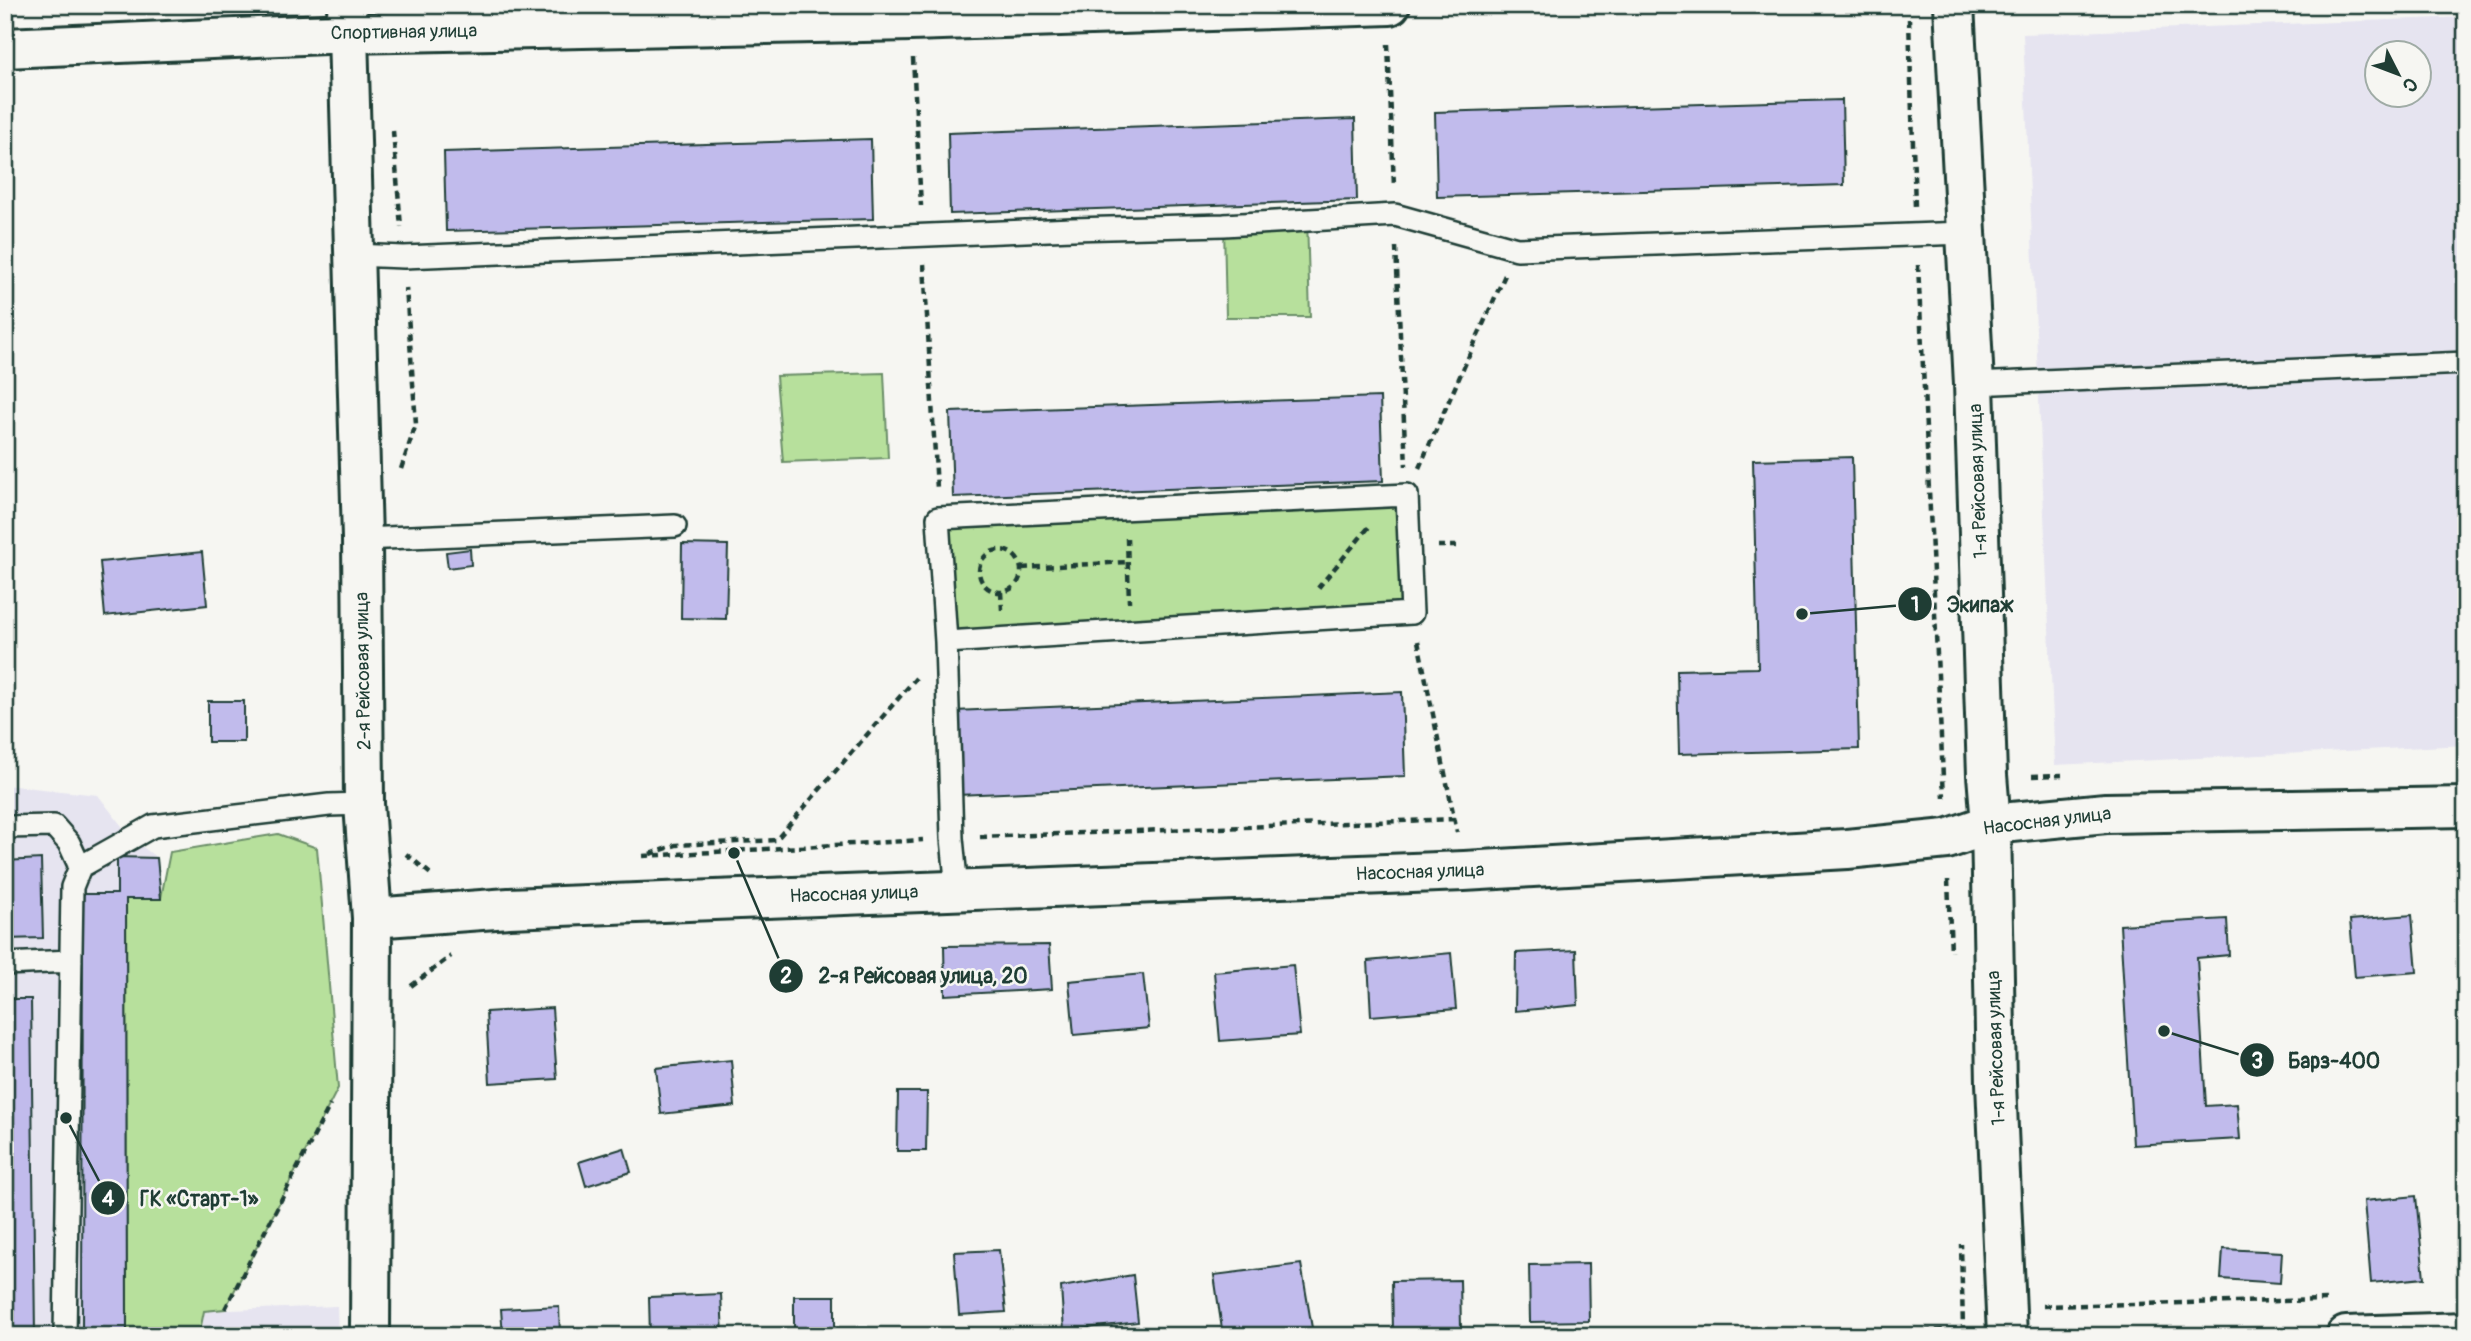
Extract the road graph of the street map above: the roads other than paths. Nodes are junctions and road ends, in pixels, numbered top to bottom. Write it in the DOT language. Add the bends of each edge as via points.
graph roads {
  1 [pos="1390,5"];
  2 [pos="1954,5"];
  3 [pos="911,13"];
  4 [pos="348,19"];
  5 [pos="5,48"];
  6 [pos="1965,233"];
  7 [pos="354,255"];
  8 [pos="2466,363"];
  9 [pos="1975,384"];
  10 [pos="675,526"];
  11 [pos="362,539"];
  12 [pos="946,642"];
  13 [pos="365,804"];
  14 [pos="2466,807"];
  15 [pos="1991,824"];
  16 [pos="5,827"];
  17 [pos="80,867"];
  18 [pos="957,890"];
  19 [pos="372,918"];
  20 [pos="71,961"];
  21 [pos="5,964"];
  22 [pos="2343,1318"];
  23 [pos="2466,1332"];
  24 [pos="65,1336"];
  25 [pos="370,1336"];
  26 [pos="2007,1336"];
  1 -- 3 [label="street, Спортивная улица"];
  2 -- 6 [label="street, 1-я Рейсовая улица"];
  3 -- 4 [label="street, Спортивная улица"];
  4 -- 5 [label="street, Спортивная улица"];
  4 -- 7 [label="street, 2-я Рейсовая улица"];
  6 -- 7 [label="lane" via="1517,249 1395,215 404,257"];
  6 -- 9 [label="street, 1-я Рейсовая улица"];
  7 -- 11 [label="street, 2-я Рейсовая улица"];
  8 -- 9 [label="lane"];
  9 -- 15 [label="street, 1-я Рейсовая улица"];
  10 -- 11 [label="lane"];
  11 -- 13 [label="street, 2-я Рейсовая улица"];
  12 -- 12 [label="lane" via="939,518 1401,494 1412,613"];
  12 -- 18 [label="lane"];
  13 -- 17 [label="lane" via="329,804 153,826"];
  13 -- 19 [label="street, 2-я Рейсовая улица"];
  14 -- 15 [label="street, Насосная улица" via="2106,813"];
  15 -- 18 [label="street, Насосная улица" via="1947,839 1847,849 1464,871"];
  15 -- 26 [label="street, 1-я Рейсовая улица"];
  16 -- 17 [label="lane" via="54,826 69,843"];
  17 -- 20 [label="lane" via="72,887"];
  18 -- 19 [label="street, Насосная улица"];
  19 -- 25 [label="street, 2-я Рейсовая улица"];
  20 -- 21 [label="lane"];
  20 -- 24 [label="lane"];
  22 -- 23 [label="street"];
}
